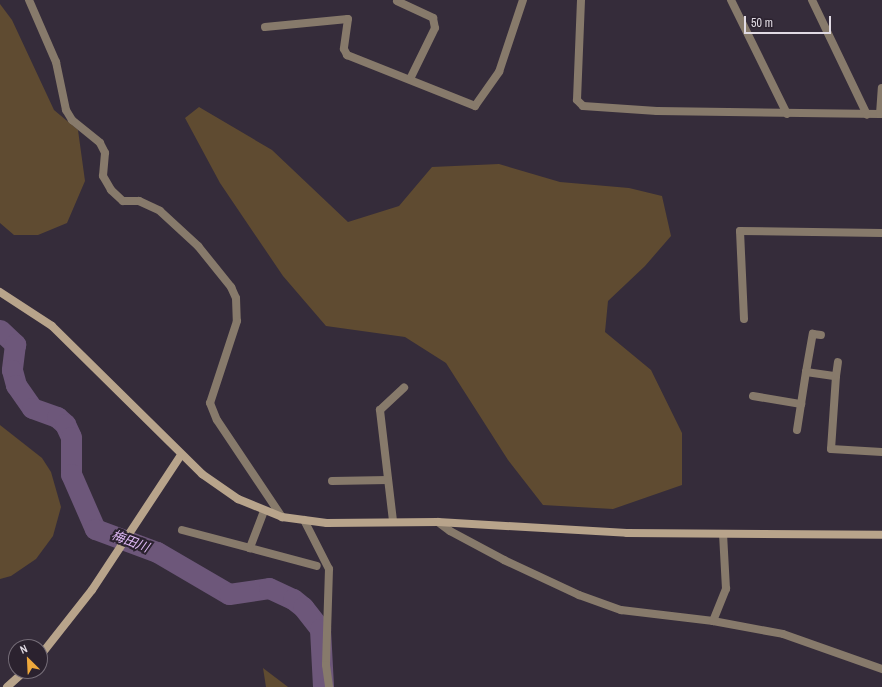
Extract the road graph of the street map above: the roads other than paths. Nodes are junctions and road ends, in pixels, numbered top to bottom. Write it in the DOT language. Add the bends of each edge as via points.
graph roads {
  1 [pos="29,0"];
  2 [pos="523,0"];
  3 [pos="581,0"];
  4 [pos="732,0"];
  5 [pos="812,0"];
  6 [pos="397,1"];
  7 [pos="266,27"];
  8 [pos="410,79"];
  9 [pos="882,88"];
  10 [pos="787,114"];
  11 [pos="866,115"];
  12 [pos="882,233"];
  13 [pos="0,292"];
  14 [pos="744,319"];
  15 [pos="821,335"];
  16 [pos="838,362"];
  17 [pos="806,372"];
  18 [pos="836,376"];
  19 [pos="404,388"];
  20 [pos="753,396"];
  21 [pos="801,404"];
  22 [pos="797,430"];
  23 [pos="882,452"];
  24 [pos="180,455"];
  25 [pos="388,480"];
  26 [pos="332,481"];
  27 [pos="264,511"];
  28 [pos="282,517"];
  29 [pos="304,520"];
  30 [pos="393,521"];
  31 [pos="438,522"];
  32 [pos="182,530"];
  33 [pos="724,534"];
  34 [pos="882,535"];
  35 [pos="250,548"];
  36 [pos="317,566"];
  37 [pos="714,621"];
  38 [pos="48,646"];
  39 [pos="882,669"];
  40 [pos="16,679"];
  41 [pos="7,687"];
  42 [pos="329,687"];
  1 -- 28 [label="street" via="56,62 66,110 72,120 100,143 105,153 103,176 110,190 123,201 139,201 160,211 198,246 231,287 236,298 237,321 210,403 217,420"];
  2 -- 8 [label="street" via="499,72 474,106"];
  3 -- 10 [label="street" via="577,100 583,106"];
  4 -- 10 [label="street"];
  5 -- 11 [label="street"];
  6 -- 8 [label="street" via="433,18 435,28"];
  7 -- 8 [label="street" via="348,19 344,49 347,56"];
  9 -- 11 [label="street" via="880,114"];
  10 -- 11 [label="street"];
  12 -- 14 [label="street" via="740,231"];
  13 -- 24 [label="street" via="52,326"];
  15 -- 17 [label="street" via="812,334"];
  16 -- 18 [label="street"];
  17 -- 18 [label="street"];
  17 -- 21 [label="street"];
  18 -- 23 [label="street" via="831,449"];
  19 -- 25 [label="street" via="380,410"];
  20 -- 21 [label="street"];
  21 -- 22 [label="street"];
  24 -- 27 [label="street" via="238,499"];
  24 -- 38 [label="street" via="92,590"];
  25 -- 26 [label="street"];
  25 -- 30 [label="street"];
  27 -- 28 [label="street"];
  27 -- 35 [label="street"];
  28 -- 29 [label="street"];
  29 -- 30 [label="street"];
  29 -- 42 [label="street" via="329,569 326,665"];
  30 -- 31 [label="street"];
  31 -- 33 [label="street" via="627,533"];
  31 -- 37 [label="street" via="475,545 579,595 621,610"];
  32 -- 35 [label="street"];
  33 -- 34 [label="street"];
  33 -- 37 [label="street" via="726,589"];
  35 -- 36 [label="street"];
  37 -- 39 [label="street" via="783,634"];
  40 -- 41 [label="street"];
}
